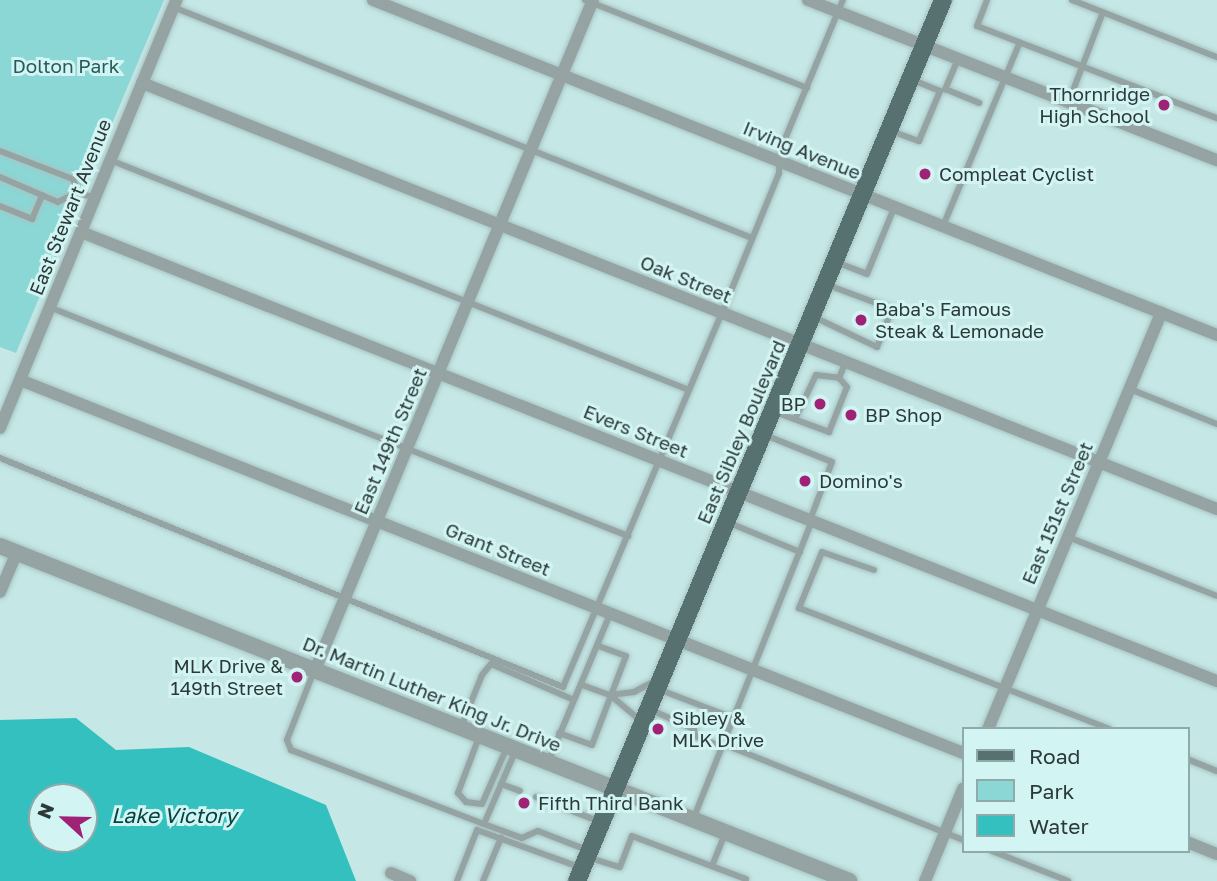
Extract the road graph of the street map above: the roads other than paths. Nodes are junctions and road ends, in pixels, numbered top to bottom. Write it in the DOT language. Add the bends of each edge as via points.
graph roads {
  1 [pos="373,0"];
  2 [pos="808,0"];
  3 [pos="943,0"];
  4 [pos="987,0"];
  5 [pos="1072,0"];
  6 [pos="590,1"];
  7 [pos="174,4"];
  8 [pos="841,6"];
  9 [pos="1103,12"];
  10 [pos="1020,42"];
  11 [pos="925,46"];
  12 [pos="1217,57"];
  13 [pos="958,59"];
  14 [pos="1082,67"];
  15 [pos="562,75"];
  16 [pos="1005,77"];
  17 [pos="911,79"];
  18 [pos="142,83"];
  19 [pos="807,88"];
  20 [pos="942,90"];
  21 [pos="1068,102"];
  22 [pos="979,103"];
  23 [pos="1217,118"];
  24 [pos="889,130"];
  25 [pos="531,150"];
  26 [pos="0,151"];
  27 [pos="110,160"];
  28 [pos="1217,160"];
  29 [pos="780,162"];
  30 [pos="0,177"];
  31 [pos="78,192"];
  32 [pos="862,194"];
  33 [pos="42,195"];
  34 [pos="94,198"];
  35 [pos="0,206"];
  36 [pos="895,207"];
  37 [pos="500,226"];
  38 [pos="943,226"];
  39 [pos="80,232"];
  40 [pos="752,238"];
  41 [pos="835,262"];
  42 [pos="825,284"];
  43 [pos="469,301"];
  44 [pos="49,307"];
  45 [pos="722,313"];
  46 [pos="1161,313"];
  47 [pos="812,316"];
  48 [pos="1217,335"];
  49 [pos="800,346"];
  50 [pos="845,364"];
  51 [pos="439,374"];
  52 [pos="839,378"];
  53 [pos="20,380"];
  54 [pos="1129,389"];
  55 [pos="689,390"];
  56 [pos="773,411"];
  57 [pos="795,419"];
  58 [pos="1217,424"];
  59 [pos="0,428"];
  60 [pos="763,434"];
  61 [pos="407,449"];
  62 [pos="0,458"];
  63 [pos="660,461"];
  64 [pos="1099,463"];
  65 [pos="739,492"];
  66 [pos="1217,509"];
  67 [pos="811,521"];
  68 [pos="377,522"];
  69 [pos="726,522"];
  70 [pos="628,536"];
  71 [pos="1068,537"];
  72 [pos="0,546"];
  73 [pos="17,552"];
  74 [pos="800,552"];
  75 [pos="874,570"];
  76 [pos="0,592"];
  77 [pos="1217,596"];
  78 [pos="346,597"];
  79 [pos="1038,610"];
  80 [pos="604,611"];
  81 [pos="676,640"];
  82 [pos="598,646"];
  83 [pos="315,670"];
  84 [pos="752,670"];
  85 [pos="1217,681"];
  86 [pos="658,683"];
  87 [pos="582,685"];
  88 [pos="1005,688"];
  89 [pos="610,695"];
  90 [pos="572,699"];
  91 [pos="644,715"];
  92 [pos="733,718"];
  93 [pos="461,727"];
  94 [pos="989,727"];
  95 [pos="1104,727"];
  96 [pos="559,733"];
  97 [pos="479,735"];
  98 [pos="722,746"];
  99 [pos="512,748"];
  100 [pos="962,753"];
  101 [pos="1189,760"];
  102 [pos="548,762"];
  103 [pos="1217,771"];
  104 [pos="502,784"];
  105 [pos="614,788"];
  106 [pos="520,791"];
  107 [pos="962,791"];
  108 [pos="536,797"];
  109 [pos="693,819"];
  110 [pos="600,822"];
  111 [pos="482,823"];
  112 [pos="477,830"];
  113 [pos="726,832"];
  114 [pos="945,833"];
  115 [pos="501,838"];
  116 [pos="962,840"];
  117 [pos="1189,843"];
  118 [pos="997,853"];
  119 [pos="1217,854"];
  120 [pos="583,864"];
  121 [pos="712,866"];
  122 [pos="391,873"];
  123 [pos="746,879"];
  124 [pos="410,881"];
  125 [pos="457,881"];
  126 [pos="483,881"];
  127 [pos="849,881"];
  128 [pos="925,881"];
  129 [pos="1068,881"];
  1 -- 15 [label="street, Irving Avenue"];
  2 -- 8 [label="street"];
  3 -- 11 [label="main road, East Sibley Boulevard"];
  4 -- 10 [label="lane" via="976,26"];
  5 -- 9 [label="lane"];
  6 -- 15 [label="street"];
  6 -- 19 [label="lane"];
  7 -- 18 [label="street, East Stewart Avenue"];
  7 -- 25 [label="lane"];
  8 -- 11 [label="street"];
  8 -- 19 [label="lane"];
  9 -- 12 [label="lane"];
  9 -- 14 [label="lane"];
  10 -- 14 [label="lane"];
  10 -- 16 [label="lane"];
  11 -- 13 [label="street"];
  11 -- 17 [label="main road, East Sibley Boulevard"];
  13 -- 16 [label="street"];
  13 -- 20 [label="lane"];
  14 -- 21 [label="lane"];
  14 -- 23 [label="lane"];
  15 -- 25 [label="street, East 149th Street"];
  15 -- 29 [label="street, Irving Avenue"];
  16 -- 21 [label="street"];
  16 -- 38 [label="lane"];
  17 -- 20 [label="lane"];
  17 -- 24 [label="main road, East Sibley Boulevard"];
  18 -- 27 [label="street, East Stewart Avenue"];
  18 -- 37 [label="street, Oak Street"];
  19 -- 29 [label="lane"];
  20 -- 22 [label="lane"];
  20 -- 24 [label="lane" via="919,141"];
  21 -- 28 [label="street"];
  24 -- 32 [label="main road, East Sibley Boulevard"];
  25 -- 37 [label="street, East 149th Street"];
  25 -- 40 [label="lane"];
  26 -- 31 [label="lane" via="73,179"];
  27 -- 34 [label="street, East Stewart Avenue"];
  27 -- 43 [label="lane"];
  29 -- 32 [label="street, Irving Avenue"];
  29 -- 40 [label="lane"];
  30 -- 33 [label="lane"];
  31 -- 33 [label="lane" via="58,202"];
  31 -- 34 [label="lane"];
  32 -- 36 [label="street, Irving Avenue"];
  32 -- 41 [label="main road, East Sibley Boulevard"];
  33 -- 35 [label="lane" via="32,219"];
  34 -- 39 [label="street, East Stewart Avenue"];
  36 -- 38 [label="street, Irving Avenue"];
  36 -- 41 [label="lane" via="867,274"];
  37 -- 43 [label="street, East 149th Street"];
  37 -- 45 [label="street, Oak Street"];
  38 -- 46 [label="street, Irving Avenue"];
  39 -- 44 [label="street, East Stewart Avenue"];
  39 -- 51 [label="street, Evers Street"];
  40 -- 45 [label="lane"];
  41 -- 42 [label="main road, East Sibley Boulevard"];
  42 -- 47 [label="main road, East Sibley Boulevard"];
  42 -- 47 [label="lane" via="892,309 877,347"];
  43 -- 51 [label="street, East 149th Street"];
  43 -- 55 [label="lane"];
  44 -- 53 [label="street, East Stewart Avenue"];
  44 -- 61 [label="lane"];
  45 -- 49 [label="street, Oak Street"];
  45 -- 55 [label="lane"];
  46 -- 48 [label="street, Irving Avenue"];
  46 -- 54 [label="street, East 151st Street"];
  47 -- 49 [label="main road, East Sibley Boulevard"];
  49 -- 50 [label="street, Oak Street"];
  49 -- 56 [label="main road, East Sibley Boulevard"];
  50 -- 52 [label="lane"];
  50 -- 64 [label="street, Oak Street"];
  51 -- 61 [label="street, East 149th Street"];
  51 -- 63 [label="street, Evers Street"];
  52 -- 57 [label="lane" via="816,375"];
  52 -- 57 [label="lane" via="847,387 829,432"];
  53 -- 59 [label="street, East Stewart Avenue"];
  53 -- 68 [label="street, Grant Street"];
  54 -- 58 [label="lane"];
  54 -- 64 [label="street, East 151st Street"];
  55 -- 63 [label="lane"];
  56 -- 57 [label="lane"];
  56 -- 60 [label="main road, East Sibley Boulevard"];
  60 -- 65 [label="main road, East Sibley Boulevard"];
  60 -- 67 [label="lane" via="832,462"];
  61 -- 68 [label="street, East 149th Street"];
  61 -- 70 [label="lane"];
  62 -- 78 [label="lane"];
  63 -- 65 [label="street, Evers Street"];
  63 -- 70 [label="lane"];
  64 -- 66 [label="street, Oak Street"];
  64 -- 71 [label="street, East 151st Street"];
  65 -- 67 [label="street, Evers Street"];
  65 -- 69 [label="main road, East Sibley Boulevard"];
  67 -- 74 [label="lane"];
  67 -- 79 [label="street, Evers Street"];
  68 -- 78 [label="street, East 149th Street"];
  68 -- 80 [label="street, Grant Street"];
  69 -- 74 [label="lane"];
  69 -- 81 [label="main road, East Sibley Boulevard"];
  70 -- 80 [label="lane"];
  71 -- 77 [label="lane"];
  71 -- 79 [label="street, East 151st Street"];
  72 -- 73 [label="street, Dr. Martin Luther King Jr. Drive"];
  73 -- 76 [label="street"];
  73 -- 83 [label="street, Dr. Martin Luther King Jr. Drive"];
  74 -- 84 [label="lane"];
  75 -- 88 [label="lane" via="822,552 799,608"];
  78 -- 80 [label="lane" via="563,687"];
  78 -- 83 [label="street, East 149th Street"];
  79 -- 85 [label="street, Evers Street"];
  79 -- 88 [label="street, East 151st Street"];
  80 -- 81 [label="street, Grant Street"];
  80 -- 82 [label="lane"];
  81 -- 84 [label="street, Grant Street"];
  81 -- 86 [label="main road, East Sibley Boulevard"];
  82 -- 87 [label="lane"];
  82 -- 89 [label="lane" via="626,656"];
  83 -- 93 [label="street, Dr. Martin Luther King Jr. Drive"];
  83 -- 111 [label="lane" via="287,740 291,750"];
  84 -- 92 [label="lane"];
  84 -- 100 [label="street, Grant Street"];
  86 -- 89 [label="lane"];
  86 -- 91 [label="main road, East Sibley Boulevard"];
  86 -- 92 [label="lane"];
  87 -- 89 [label="lane"];
  87 -- 90 [label="lane"];
  88 -- 94 [label="street, East 151st Street"];
  88 -- 95 [label="lane"];
  89 -- 91 [label="lane"];
  89 -- 96 [label="lane" via="592,745"];
  90 -- 93 [label="lane" via="491,664"];
  90 -- 96 [label="lane"];
  91 -- 98 [label="lane" via="694,729 695,736"];
  91 -- 105 [label="main road, East Sibley Boulevard"];
  92 -- 98 [label="lane"];
  93 -- 97 [label="street, Dr. Martin Luther King Jr. Drive"];
  96 -- 102 [label="lane"];
  97 -- 99 [label="street, Dr. Martin Luther King Jr. Drive"];
  97 -- 99 [label="lane" via="458,793 467,802 482,804"];
  98 -- 109 [label="lane"];
  98 -- 114 [label="lane"];
  99 -- 102 [label="street, Dr. Martin Luther King Jr. Drive"];
  99 -- 104 [label="lane"];
  101 -- 103 [label="lane"];
  102 -- 105 [label="street, Dr. Martin Luther King Jr. Drive"];
  104 -- 106 [label="lane"];
  104 -- 111 [label="lane"];
  105 -- 109 [label="street, Dr. Martin Luther King Jr. Drive"];
  105 -- 110 [label="main road, East Sibley Boulevard"];
  107 -- 114 [label="street"];
  108 -- 110 [label="lane"];
  109 -- 113 [label="street, Dr. Martin Luther King Jr. Drive"];
  110 -- 120 [label="main road, East Sibley Boulevard"];
  111 -- 112 [label="lane"];
  111 -- 120 [label="lane" via="523,838 538,831"];
  112 -- 115 [label="lane"];
  112 -- 125 [label="lane"];
  113 -- 121 [label="lane"];
  113 -- 127 [label="street, Dr. Martin Luther King Jr. Drive"];
  114 -- 116 [label="lane"];
  114 -- 128 [label="street"];
  115 -- 120 [label="lane"];
  115 -- 126 [label="lane"];
  117 -- 119 [label="street"];
  118 -- 129 [label="lane"];
  120 -- 121 [label="lane" via="620,867 632,836"];
  121 -- 123 [label="lane"];
  122 -- 124 [label="street"];
}
